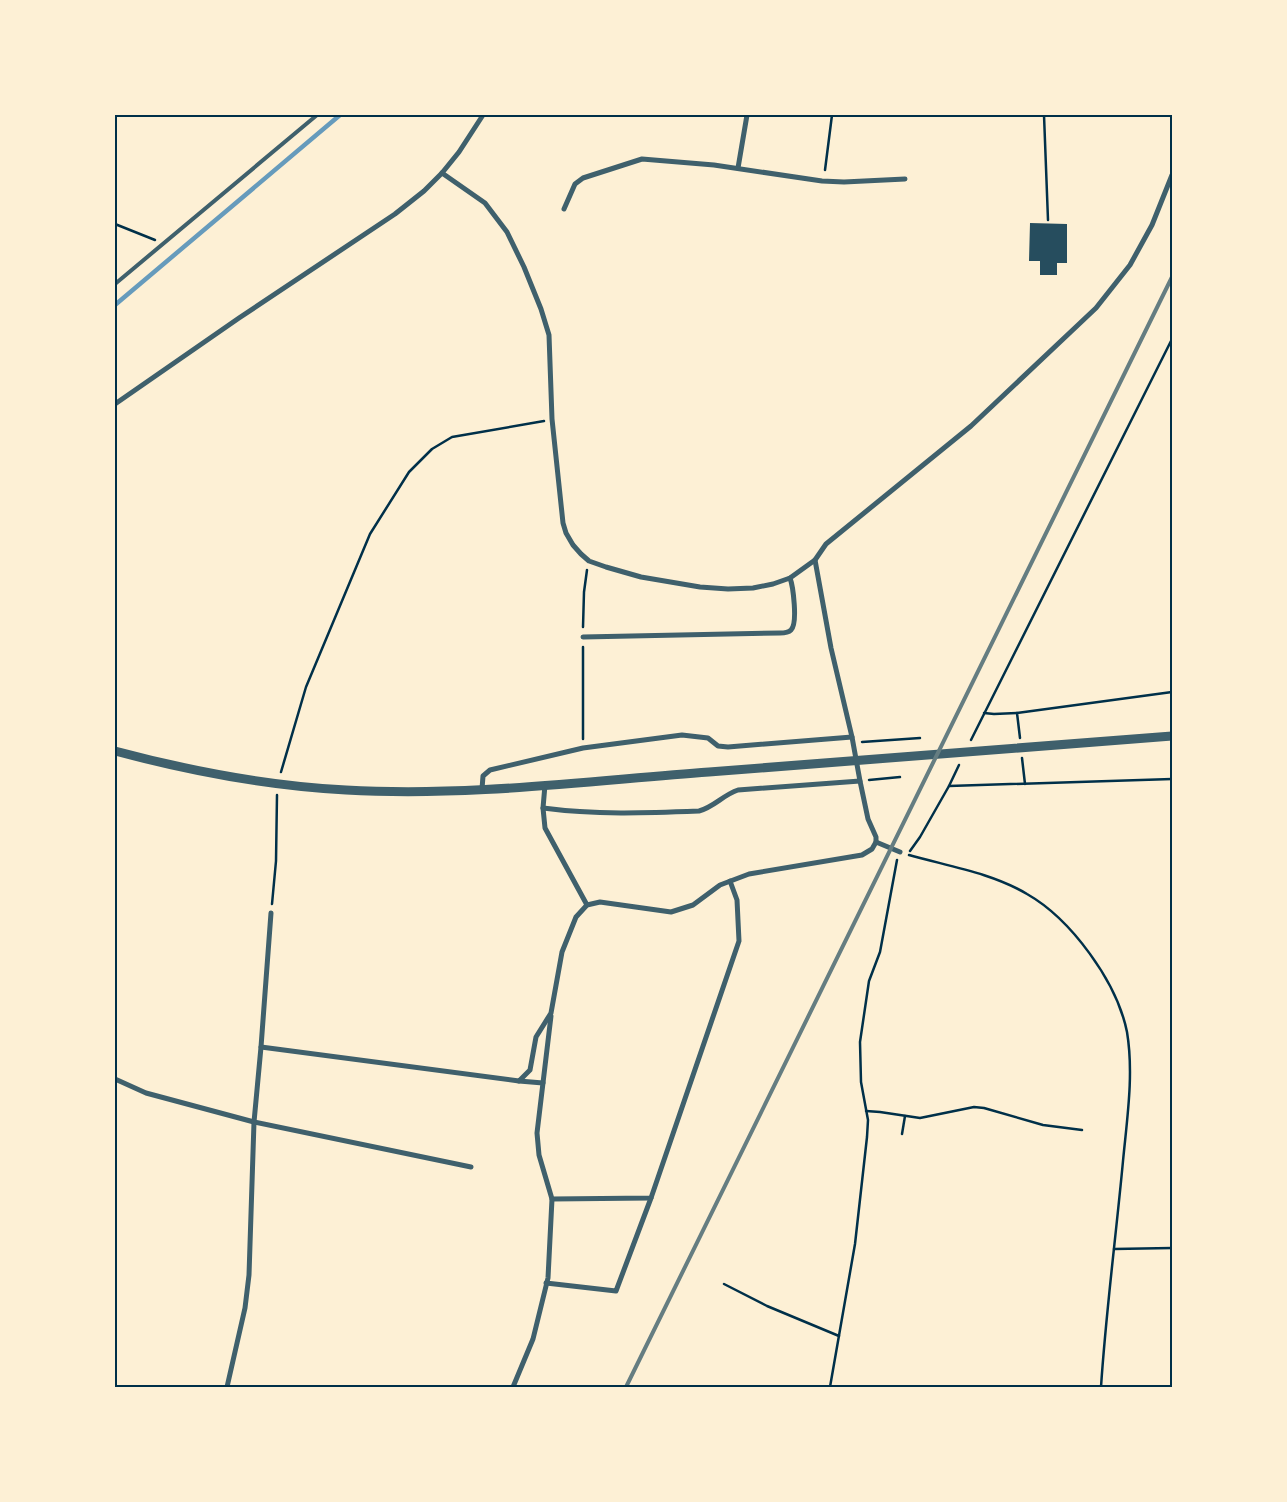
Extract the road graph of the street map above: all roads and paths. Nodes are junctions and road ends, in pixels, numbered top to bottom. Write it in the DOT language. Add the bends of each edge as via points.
graph roads {
  1 [pos="317,115"];
  2 [pos="483,115"];
  3 [pos="747,115"];
  4 [pos="832,115"];
  5 [pos="1044,115"];
  6 [pos="738,168"];
  7 [pos="442,173"];
  8 [pos="1172,175"];
  9 [pos="905,179"];
  10 [pos="824,181"];
  11 [pos="564,209"];
  12 [pos="1048,220"];
  13 [pos="115,224"];
  14 [pos="163,243"];
  15 [pos="115,284"];
  16 [pos="1172,338"];
  17 [pos="115,404"];
  18 [pos="552,419"];
  19 [pos="815,560"];
  20 [pos="590,561"];
  21 [pos="790,578"];
  22 [pos="583,636"];
  23 [pos="1172,692"];
  24 [pos="984,712"];
  25 [pos="1018,713"];
  26 [pos="1172,736"];
  27 [pos="920,738"];
  28 [pos="853,740"];
  29 [pos="1020,740"];
  30 [pos="968,745"];
  31 [pos="583,748"];
  32 [pos="115,751"];
  33 [pos="1022,757"];
  34 [pos="960,762"];
  35 [pos="900,777"];
  36 [pos="1172,779"];
  37 [pos="860,781"];
  38 [pos="277,784"];
  39 [pos="1024,784"];
  40 [pos="545,786"];
  41 [pos="949,786"];
  42 [pos="482,790"];
  43 [pos="544,808"];
  44 [pos="876,842"];
  45 [pos="900,852"];
  46 [pos="730,881"];
  47 [pos="587,905"];
  48 [pos="271,913"];
  49 [pos="551,1013"];
  50 [pos="261,1047"];
  51 [pos="115,1079"];
  52 [pos="519,1081"];
  53 [pos="543,1083"];
  54 [pos="866,1111"];
  55 [pos="904,1116"];
  56 [pos="254,1122"];
  57 [pos="1082,1130"];
  58 [pos="902,1134"];
  59 [pos="471,1167"];
  60 [pos="651,1198"];
  61 [pos="552,1199"];
  62 [pos="1172,1248"];
  63 [pos="1114,1249"];
  64 [pos="546,1283"];
  65 [pos="724,1284"];
  66 [pos="839,1336"];
  67 [pos="226,1387"];
  68 [pos="513,1387"];
  69 [pos="830,1387"];
  70 [pos="1102,1387"];
  1 -- 14 [label="lane"];
  2 -- 7 [label="street"];
  3 -- 6 [label="street"];
  4 -- 10 [label="path"];
  5 -- 12 [label="path"];
  6 -- 10 [label="street"];
  6 -- 11 [label="street" via="642,160 584,178 575,184"];
  7 -- 17 [label="street" via="395,214"];
  7 -- 18 [label="street" via="485,203 508,232 524,267 548,336"];
  8 -- 19 [label="street" via="1152,225 1130,265 1096,308 970,426 826,544"];
  9 -- 10 [label="street"];
  13 -- 14 [label="path"];
  14 -- 15 [label="lane"];
  16 -- 24 [label="path"];
  18 -- 20 [label="street" via="563,523 573,546"];
  18 -- 38 [label="path" via="452,437 432,449 409,472 370,534 306,687"];
  19 -- 21 [label="street"];
  19 -- 28 [label="street" via="831,648"];
  20 -- 21 [label="street" via="641,577 700,587 754,588"];
  20 -- 22 [label="path" via="584,592"];
  21 -- 22 [label="street" via="794,626 780,634"];
  22 -- 31 [label="path"];
  23 -- 25 [label="path"];
  24 -- 25 [label="path"];
  24 -- 30 [label="path"];
  25 -- 29 [label="path"];
  26 -- 40 [label="street"];
  27 -- 28 [label="path"];
  28 -- 31 [label="street" via="728,747 718,746 708,738 682,735"];
  28 -- 37 [label="street"];
  31 -- 42 [label="street" via="490,770 482,779"];
  32 -- 38 [label="street"];
  33 -- 39 [label="path"];
  34 -- 41 [label="path"];
  35 -- 37 [label="path"];
  36 -- 39 [label="path"];
  37 -- 43 [label="street" via="738,790 699,811 627,814"];
  37 -- 44 [label="street"];
  38 -- 42 [label="street" via="353,791"];
  38 -- 48 [label="path" via="276,861"];
  39 -- 41 [label="path"];
  40 -- 42 [label="street"];
  40 -- 43 [label="street"];
  41 -- 63 [label="path" via="920,838 907,854 1004,883 1027,893 1048,908 1066,924 1097,966 1122,1014 1128,1046 1129,1099"];
  43 -- 47 [label="street" via="545,828"];
  44 -- 45 [label="street"];
  44 -- 46 [label="street" via="862,855 749,874"];
  45 -- 54 [label="path" via="880,952 869,981 864,1009 859,1059"];
  46 -- 47 [label="street" via="693,905 671,912 600,902"];
  46 -- 60 [label="street" via="737,900 739,941"];
  47 -- 49 [label="street" via="576,917 562,952"];
  48 -- 50 [label="street"];
  49 -- 52 [label="street" via="536,1037 530,1070"];
  49 -- 53 [label="street"];
  50 -- 52 [label="street"];
  50 -- 56 [label="street"];
  51 -- 56 [label="street" via="146,1093"];
  52 -- 53 [label="street"];
  53 -- 61 [label="street" via="537,1133 539,1155"];
  54 -- 55 [label="path"];
  54 -- 66 [label="path" via="868,1137"];
  55 -- 57 [label="path" via="929,1117 974,1107 1043,1125"];
  55 -- 58 [label="path"];
  56 -- 59 [label="street"];
  56 -- 67 [label="street" via="249,1275 245,1308"];
  60 -- 61 [label="street"];
  60 -- 64 [label="street" via="616,1291"];
  61 -- 64 [label="street"];
  62 -- 63 [label="path"];
  63 -- 70 [label="path"];
  64 -- 68 [label="street" via="533,1339"];
  65 -- 66 [label="path"];
  66 -- 69 [label="path"];
}
